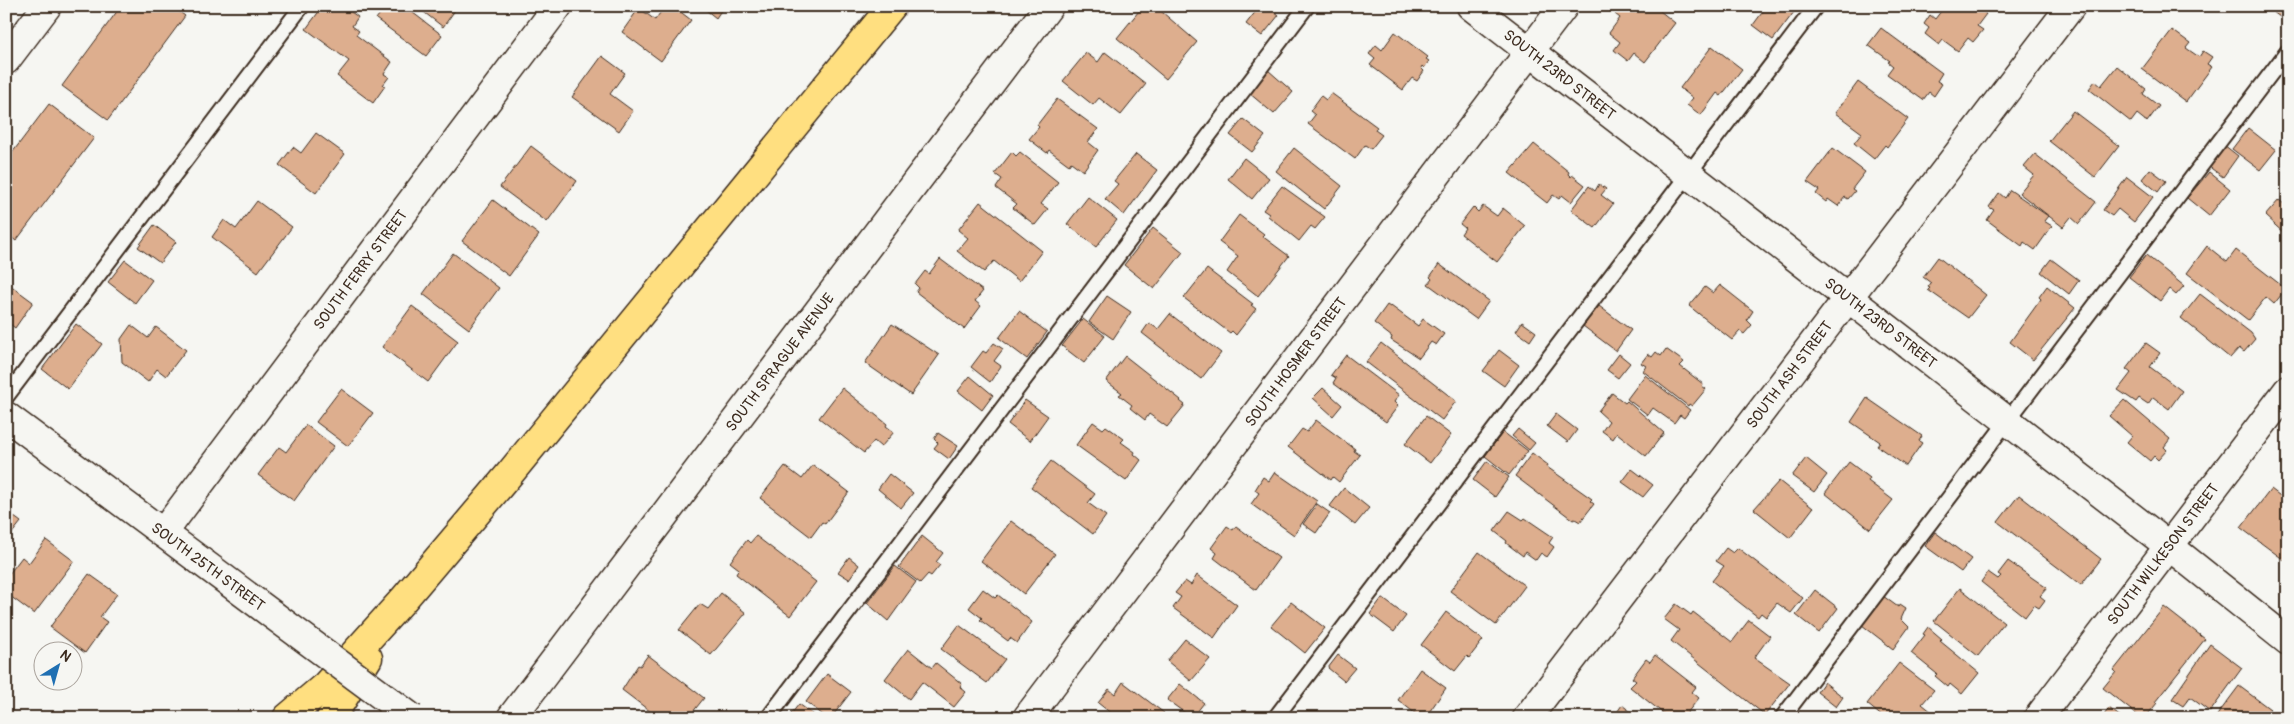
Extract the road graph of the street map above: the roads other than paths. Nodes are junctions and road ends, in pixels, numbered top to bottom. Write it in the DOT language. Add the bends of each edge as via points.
graph roads {
  1 [pos="47,6"];
  2 [pos="302,6"];
  3 [pos="558,6"];
  4 [pos="892,6"];
  5 [pos="1049,6"];
  6 [pos="1307,6"];
  7 [pos="1472,6"];
  8 [pos="1564,6"];
  9 [pos="1816,6"];
  10 [pos="2071,6"];
  11 [pos="1530,51"];
  12 [pos="2288,52"];
  13 [pos="6,60"];
  14 [pos="1689,174"];
  15 [pos="1849,298"];
  16 [pos="2288,390"];
  17 [pos="6,397"];
  18 [pos="6,416"];
  19 [pos="2007,420"];
  20 [pos="164,533"];
  21 [pos="2169,546"];
  22 [pos="403,600"];
  23 [pos="2288,641"];
  24 [pos="287,718"];
  25 [pos="331,718"];
  26 [pos="412,718"];
  27 [pos="511,718"];
  28 [pos="768,718"];
  29 [pos="1027,718"];
  30 [pos="1275,718"];
  31 [pos="1527,718"];
  32 [pos="1782,718"];
  33 [pos="2038,718"];
  1 -- 13 [label="street"];
  2 -- 17 [label="lane"];
  3 -- 20 [label="street, SOUTH FERRY STREET"];
  4 -- 22 [label="highway"];
  5 -- 27 [label="street, SOUTH SPRAGUE AVENUE"];
  6 -- 28 [label="lane"];
  7 -- 11 [label="street, SOUTH 23RD STREET"];
  8 -- 11 [label="street, SOUTH HOSMER STREET"];
  9 -- 14 [label="lane"];
  10 -- 15 [label="street, SOUTH ASH STREET"];
  11 -- 14 [label="street, SOUTH 23RD STREET"];
  11 -- 29 [label="street, SOUTH HOSMER STREET"];
  12 -- 19 [label="lane"];
  14 -- 15 [label="street, SOUTH 23RD STREET"];
  14 -- 30 [label="lane"];
  15 -- 19 [label="street, SOUTH 23RD STREET"];
  15 -- 31 [label="street, SOUTH ASH STREET"];
  16 -- 21 [label="street, SOUTH WILKESON STREET"];
  18 -- 20 [label="street, SOUTH 25TH STREET"];
  19 -- 21 [label="street, SOUTH 23RD STREET"];
  19 -- 32 [label="lane"];
  20 -- 26 [label="street, SOUTH 25TH STREET, bridge"];
  21 -- 23 [label="street, SOUTH 23RD STREET"];
  21 -- 33 [label="street, SOUTH WILKESON STREET"];
  22 -- 24 [label="highway" via="326,686"];
  22 -- 25 [label="highway"];
}
